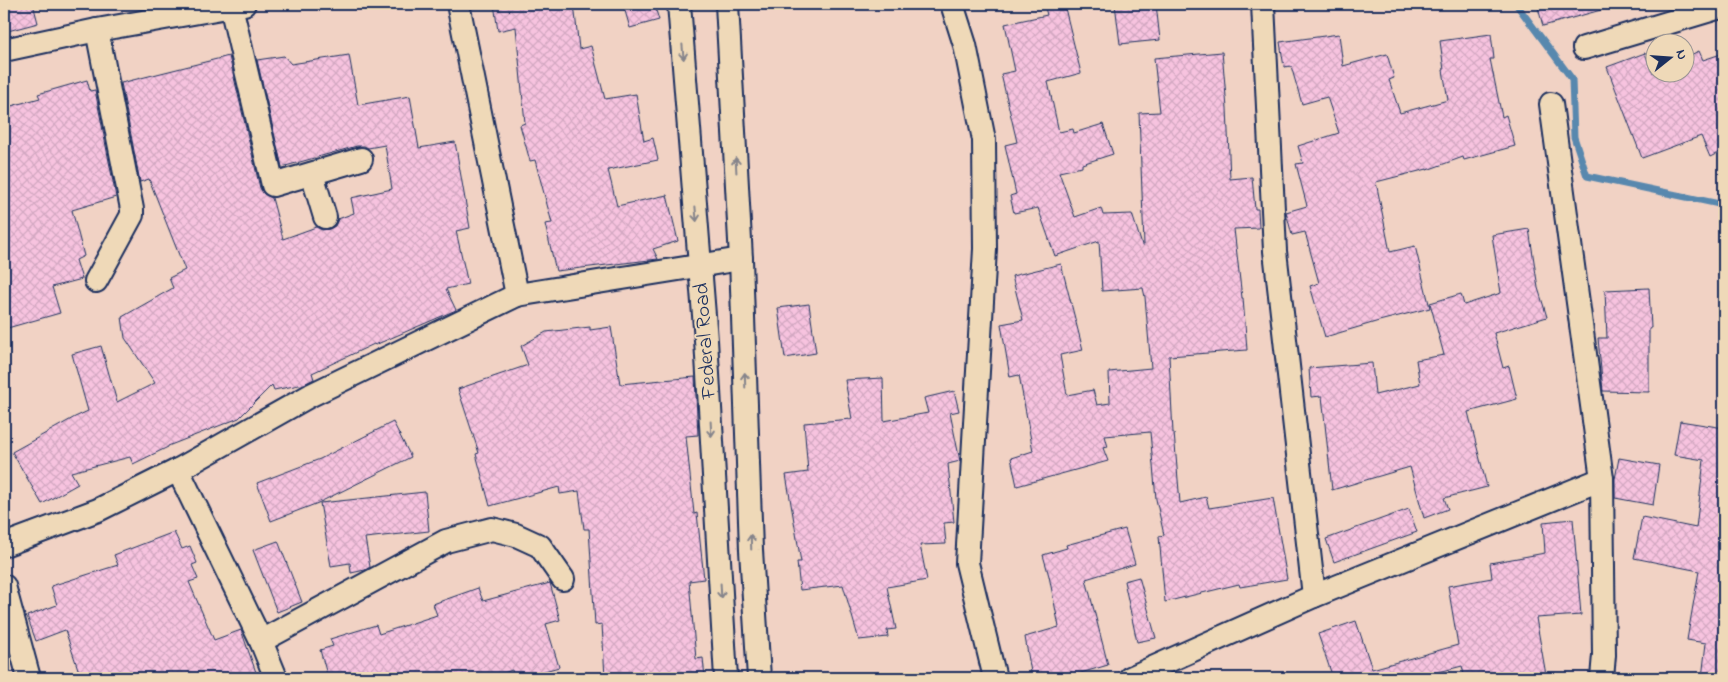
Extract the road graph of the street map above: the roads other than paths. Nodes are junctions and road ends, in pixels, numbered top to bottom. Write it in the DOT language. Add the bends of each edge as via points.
graph roads {
  1 [pos="458,4"];
  2 [pos="679,4"];
  3 [pos="727,4"];
  4 [pos="952,4"];
  5 [pos="1262,4"];
  6 [pos="238,5"];
  7 [pos="1724,6"];
  8 [pos="96,30"];
  9 [pos="1584,48"];
  10 [pos="4,50"];
  11 [pos="1551,104"];
  12 [pos="361,159"];
  13 [pos="312,174"];
  14 [pos="325,217"];
  15 [pos="741,259"];
  16 [pos="700,265"];
  17 [pos="96,281"];
  18 [pos="517,295"];
  19 [pos="178,470"];
  20 [pos="1602,479"];
  21 [pos="4,545"];
  22 [pos="563,579"];
  23 [pos="4,586"];
  24 [pos="1314,596"];
  25 [pos="262,641"];
  26 [pos="28,678"];
  27 [pos="276,678"];
  28 [pos="726,678"];
  29 [pos="759,678"];
  30 [pos="995,678"];
  31 [pos="1130,678"];
  32 [pos="1602,678"];
  1 -- 18 [label="street"];
  2 -- 16 [label="street, Federal Road, one-way"];
  15 -- 3 [label="street, Federal Road, one-way"];
  4 -- 30 [label="street" via="965,45 984,140 985,249 967,563"];
  5 -- 24 [label="street" via="1275,251"];
  6 -- 8 [label="street"];
  6 -- 13 [label="street" via="273,185"];
  7 -- 9 [label="street"];
  8 -- 10 [label="street"];
  8 -- 17 [label="street" via="132,209"];
  11 -- 20 [label="street"];
  12 -- 13 [label="street"];
  13 -- 14 [label="street"];
  15 -- 16 [label="street"];
  29 -- 15 [label="street, Federal Road, one-way"];
  16 -- 18 [label="street"];
  16 -- 28 [label="street, Federal Road, one-way"];
  18 -- 19 [label="street" via="311,395"];
  19 -- 21 [label="street" via="98,510"];
  19 -- 25 [label="street"];
  20 -- 24 [label="street"];
  20 -- 32 [label="street"];
  22 -- 25 [label="street" via="540,546 492,529 446,541"];
  23 -- 26 [label="street"];
  24 -- 31 [label="street"];
  25 -- 27 [label="street"];
}
